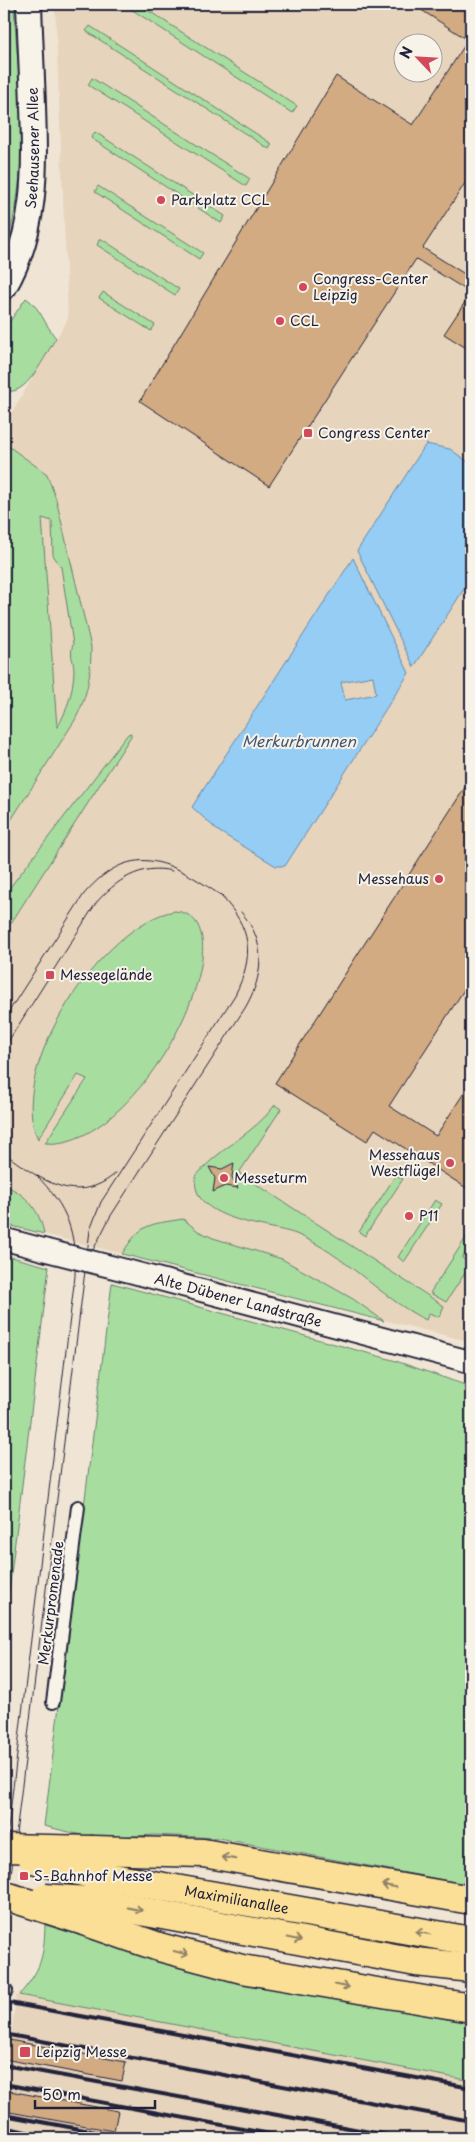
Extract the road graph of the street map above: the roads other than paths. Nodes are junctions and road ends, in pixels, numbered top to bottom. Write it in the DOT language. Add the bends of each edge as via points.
graph roads {
  1 [pos="29,4"];
  2 [pos="4,287"];
  3 [pos="4,1239"];
  4 [pos="471,1362"];
  5 [pos="78,1507"];
  6 [pos="54,1702"];
  7 [pos="4,1850"];
  8 [pos="88,1887"];
  9 [pos="5,1896"];
  10 [pos="471,1900"];
  11 [pos="471,1941"];
  12 [pos="471,1968"];
  13 [pos="471,2008"];
  1 -- 2 [label="main road, Seehausener Allee" via="35,168 29,224 21,252"];
  3 -- 4 [label="street, Alte Dübener Landstraße, bridge"];
  5 -- 6 [label="street, Merkurpromenade"];
  7 -- 8 [label="highway, Maximilianallee, bridge"];
  8 -- 9 [label="highway, bridge"];
  10 -- 8 [label="highway, one-way" via="203,1854"];
  11 -- 8 [label="highway, Maximilianallee, one-way"];
  8 -- 12 [label="highway, Maximilianallee, one-way" via="416,1962"];
  8 -- 13 [label="highway, one-way" via="159,1947 242,1969"];
}
